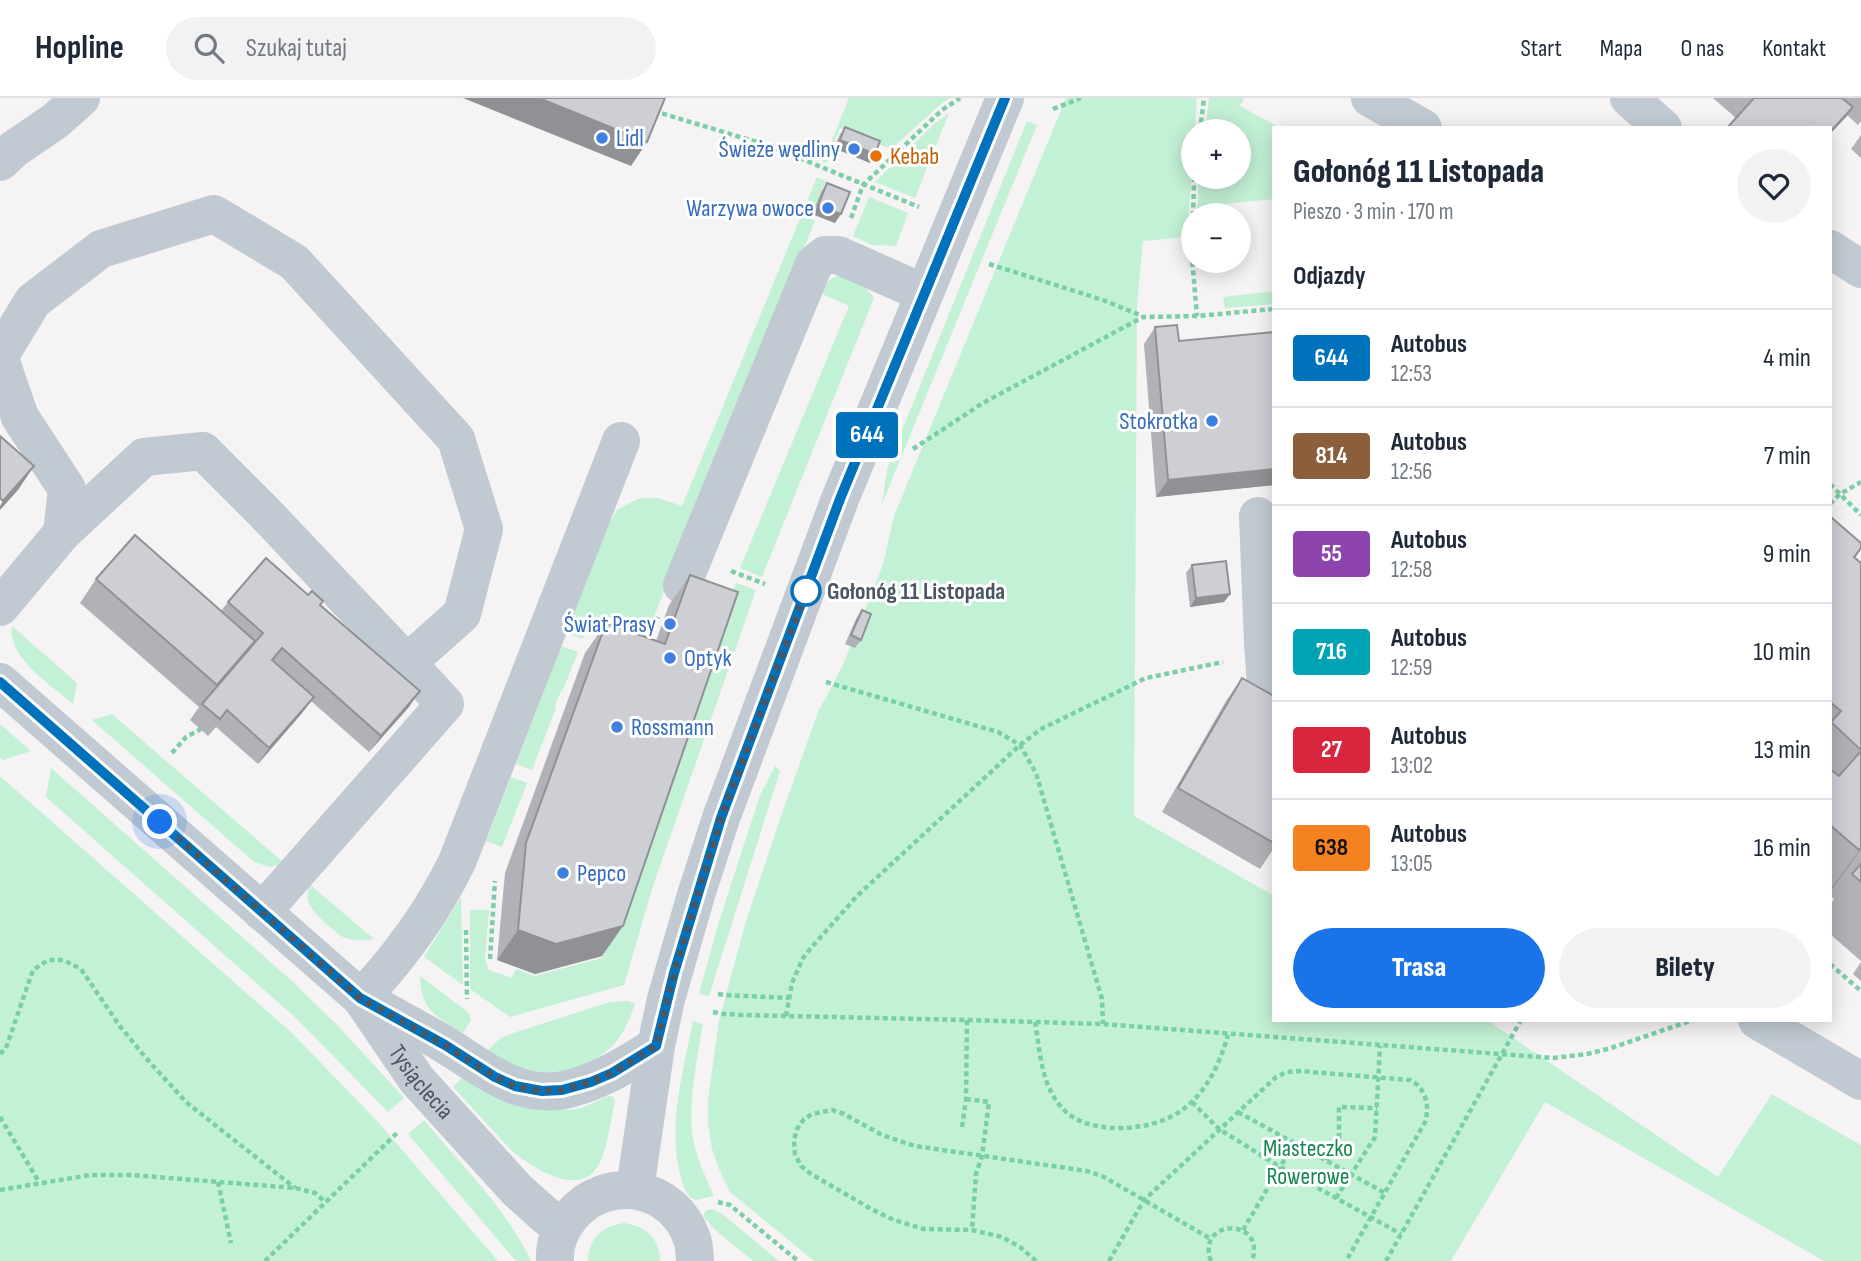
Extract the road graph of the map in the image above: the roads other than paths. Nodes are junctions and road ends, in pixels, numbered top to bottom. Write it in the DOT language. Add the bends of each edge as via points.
graph roads {
  1 [pos="80,98"];
  2 [pos="1004,98"];
  3 [pos="1629,98"];
  4 [pos="1660,126"];
  5 [pos="0,162"];
  6 [pos="1832,250"];
  7 [pos="1861,269"];
  8 [pos="925,293"];
  9 [pos="0,357"];
  10 [pos="621,441"];
  11 [pos="1258,516"];
  12 [pos="62,533"];
  13 [pos="682,585"];
  14 [pos="0,607"];
  15 [pos="407,663"];
  16 [pos="0,682"];
  17 [pos="1272,703"];
  18 [pos="262,912"];
  19 [pos="360,998"];
  20 [pos="1760,1022"];
  21 [pos="656,1046"];
  22 [pos="1861,1081"];
  23 [pos="635,1189"];
  24 [pos="558,1244"];
  25 [pos="703,1254"];
  1 -- 5 [label="street"];
  2 -- 8 [label="street"];
  3 -- 4 [label="street"];
  6 -- 7 [label="street"];
  8 -- 13 [label="street" via="838,255 825,255 814,264"];
  8 -- 21 [label="street" via="840,499 721,818"];
  9 -- 12 [label="street" via="20,417 67,489"];
  9 -- 15 [label="street" via="33,301 101,249 214,214 294,262 456,439 484,529 462,614"];
  10 -- 19 [label="street" via="457,862 422,923"];
  11 -- 17 [label="street" via="1267,701"];
  12 -- 14 [label="street"];
  12 -- 15 [label="street" via="144,457 203,451"];
  15 -- 18 [label="street" via="445,704"];
  16 -- 18 [label="street, Tysiąclecia"];
  18 -- 19 [label="street, Tysiąclecia"];
  19 -- 21 [label="street" via="495,1077 542,1091 591,1082"];
  19 -- 24 [label="street, Tysiąclecia" via="417,1080 546,1216"];
  20 -- 22 [label="street"];
  21 -- 23 [label="street"];
  23 -- 24 [label="street" via="606,1191 580,1204"];
  23 -- 25 [label="street" via="661,1199 681,1217"];
}
